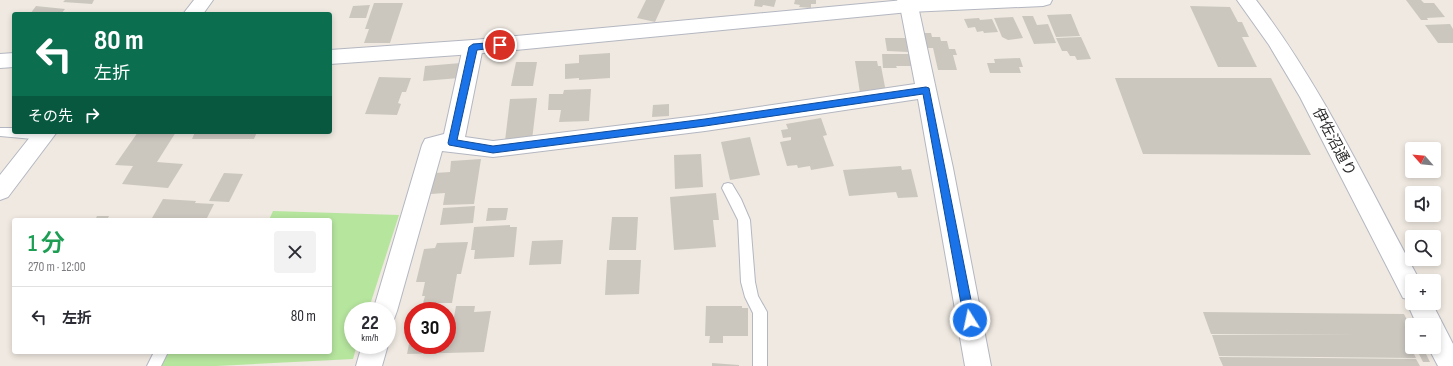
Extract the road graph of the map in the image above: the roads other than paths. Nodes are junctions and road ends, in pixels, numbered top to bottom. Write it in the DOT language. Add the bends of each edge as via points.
graph roads {
  1 [pos="204,0"];
  2 [pos="1044,0"];
  3 [pos="1246,0"];
  4 [pos="902,2"];
  5 [pos="194,12"];
  6 [pos="473,47"];
  7 [pos="332,57"];
  8 [pos="12,60"];
  9 [pos="0,61"];
  10 [pos="926,90"];
  11 [pos="0,132"];
  12 [pos="12,132"];
  13 [pos="44,134"];
  14 [pos="452,143"];
  15 [pos="728,188"];
  16 [pos="0,191"];
  17 [pos="1405,277"];
  18 [pos="388,302"];
  19 [pos="1441,347"];
  20 [pos="160,354"];
  21 [pos="372,354"];
  22 [pos="154,366"];
  23 [pos="369,366"];
  24 [pos="760,366"];
  25 [pos="978,366"];
  26 [pos="1451,366"];
  1 -- 5 [label="street"];
  2 -- 4 [label="street"];
  3 -- 17 [label="street, 伊佐沼通り" via="1276,40 1309,94"];
  4 -- 6 [label="street"];
  4 -- 10 [label="street"];
  6 -- 7 [label="street"];
  6 -- 14 [label="street"];
  8 -- 9 [label="street"];
  10 -- 14 [label="street" via="705,123 493,149"];
  10 -- 25 [label="street"];
  11 -- 12 [label="lane"];
  13 -- 16 [label="street"];
  14 -- 18 [label="street" via="433,145"];
  15 -- 24 [label="lane" via="744,220 748,282 760,312"];
  19 -- 26 [label="street"];
  20 -- 22 [label="lane"];
  21 -- 23 [label="street"];
}
